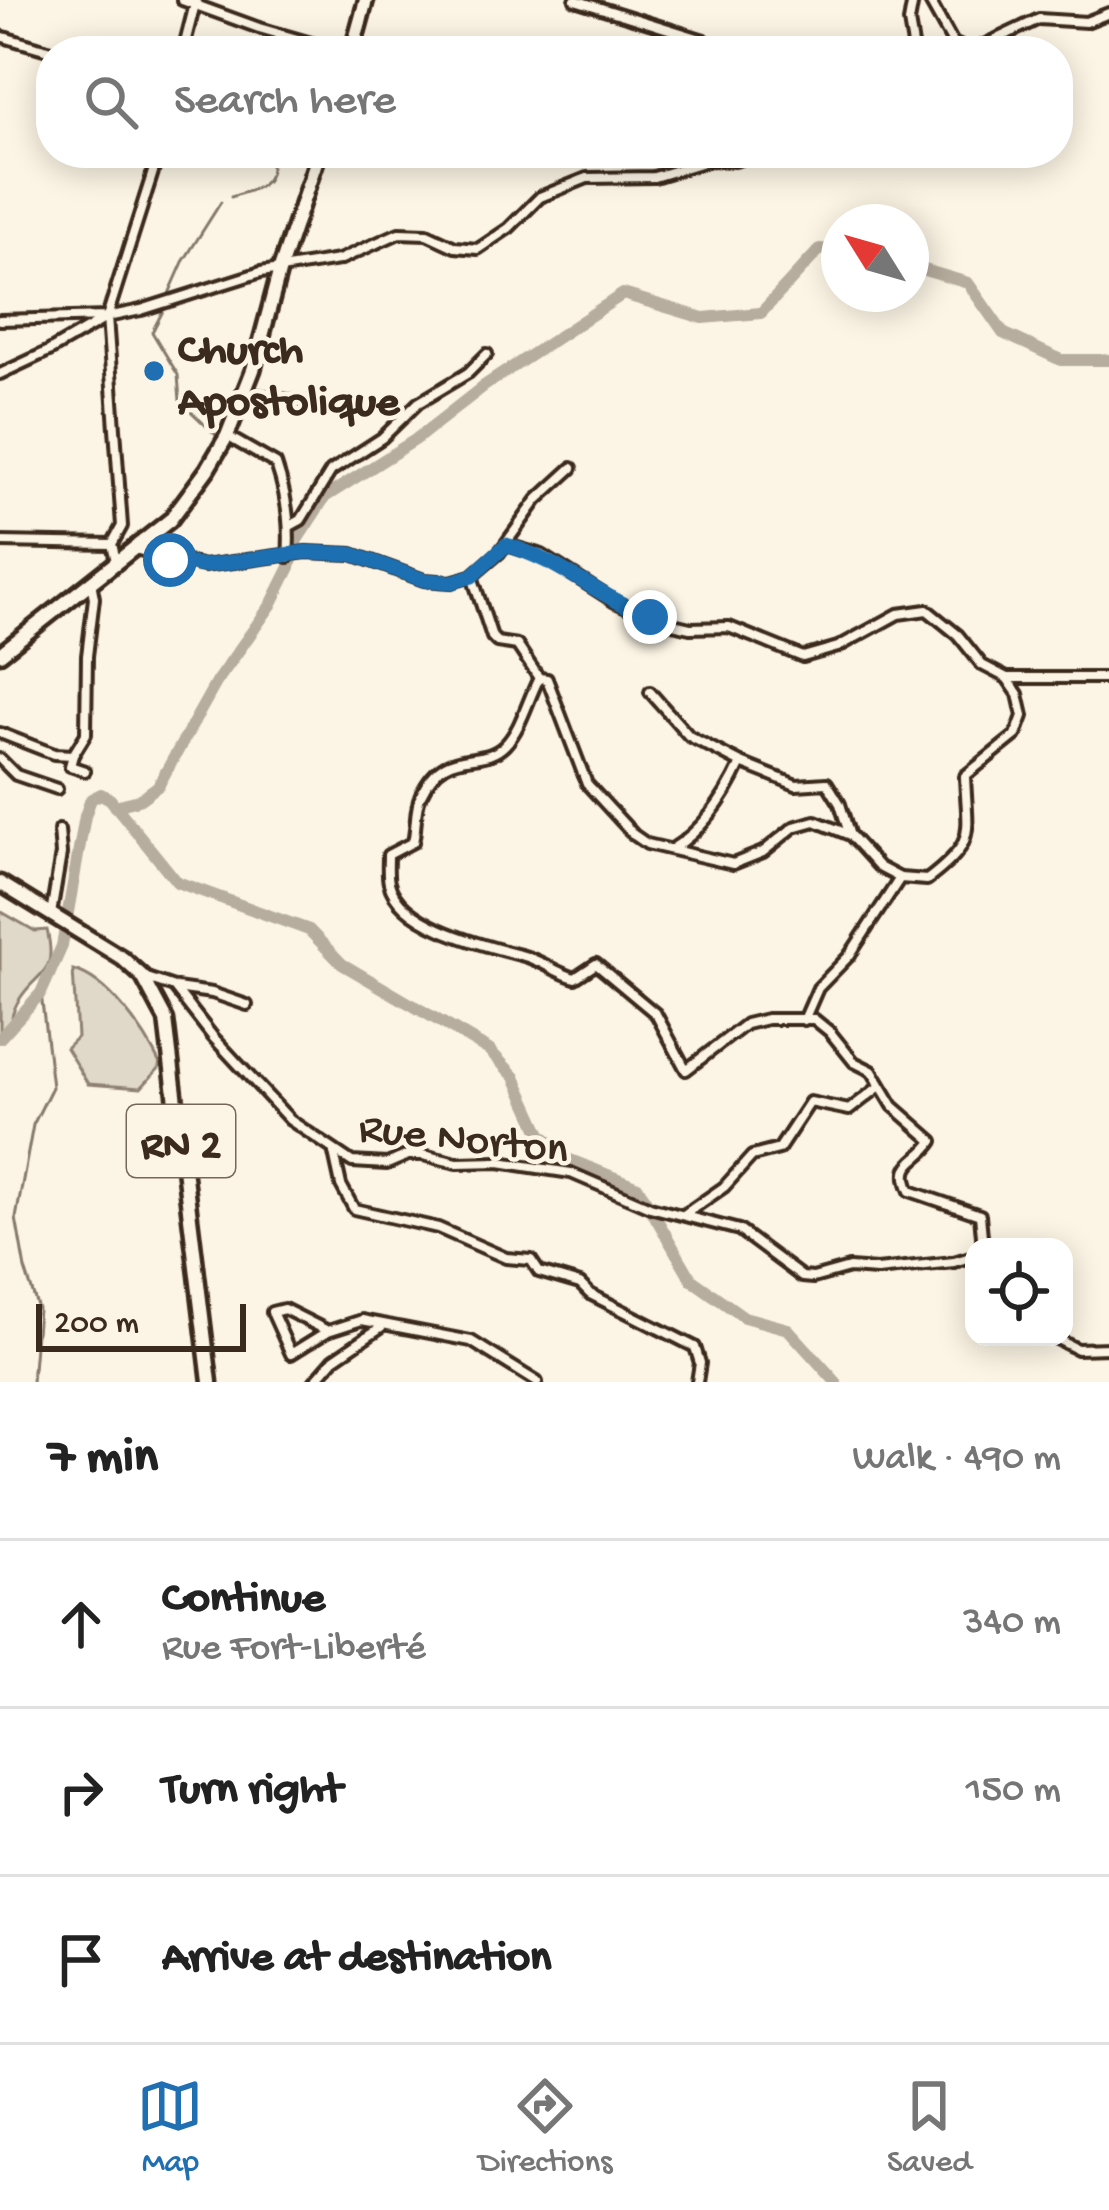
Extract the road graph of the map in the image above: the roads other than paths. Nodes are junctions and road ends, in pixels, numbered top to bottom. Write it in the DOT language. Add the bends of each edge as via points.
graph roads {
  1 [pos="182,0"];
  2 [pos="366,0"];
  3 [pos="575,0"];
  4 [pos="622,0"];
  5 [pos="913,0"];
  6 [pos="929,0"];
  7 [pos="1107,0"];
  8 [pos="194,3"];
  9 [pos="619,11"];
  10 [pos="1106,14"];
  11 [pos="0,36"];
  12 [pos="186,36"];
  13 [pos="294,36"];
  14 [pos="356,36"];
  15 [pos="692,36"];
  16 [pos="911,36"];
  17 [pos="949,36"];
  18 [pos="1003,36"];
  19 [pos="36,47"];
  20 [pos="155,168"];
  21 [pos="314,168"];
  22 [pos="684,168"];
  23 [pos="280,269"];
  24 [pos="107,317"];
  25 [pos="0,320"];
  26 [pos="487,354"];
  27 [pos="0,374"];
  28 [pos="245,393"];
  29 [pos="317,405"];
  30 [pos="227,436"];
  31 [pos="572,468"];
  32 [pos="290,526"];
  33 [pos="0,542"];
  34 [pos="112,544"];
  35 [pos="506,545"];
  36 [pos="134,549"];
  37 [pos="288,557"];
  38 [pos="116,561"];
  39 [pos="472,576"];
  40 [pos="90,580"];
  41 [pos="0,654"];
  42 [pos="539,678"];
  43 [pos="1006,678"];
  44 [pos="1109,678"];
  45 [pos="650,692"];
  46 [pos="0,733"];
  47 [pos="73,755"];
  48 [pos="0,759"];
  49 [pos="741,763"];
  50 [pos="85,771"];
  51 [pos="56,789"];
  52 [pos="58,830"];
  53 [pos="850,835"];
  54 [pos="670,850"];
  55 [pos="900,878"];
  56 [pos="0,883"];
  57 [pos="51,916"];
  58 [pos="143,976"];
  59 [pos="174,988"];
  60 [pos="247,1005"];
  61 [pos="804,1020"];
  62 [pos="880,1085"];
  63 [pos="334,1151"];
  64 [pos="684,1215"];
  65 [pos="982,1238"];
  66 [pos="965,1262"];
  67 [pos="382,1326"];
  68 [pos="328,1331"];
  69 [pos="1073,1346"];
  70 [pos="1109,1348"];
  71 [pos="210,1382"];
  72 [pos="314,1382"];
  73 [pos="537,1382"];
  74 [pos="697,1382"];
  1 -- 8 [label="street"];
  2 -- 14 [label="main road"];
  3 -- 9 [label="street"];
  4 -- 9 [label="street"];
  5 -- 16 [label="street"];
  6 -- 17 [label="street"];
  7 -- 10 [label="street"];
  8 -- 12 [label="street"];
  8 -- 13 [label="street"];
  9 -- 15 [label="street"];
  10 -- 18 [label="street" via="1086,22 1039,19"];
  11 -- 19 [label="street"];
  20 -- 24 [label="street"];
  21 -- 23 [label="main road"];
  22 -- 23 [label="street" via="586,178 540,197 478,249 412,232 339,260"];
  23 -- 24 [label="street"];
  23 -- 28 [label="main road"];
  24 -- 25 [label="street"];
  24 -- 27 [label="street"];
  24 -- 34 [label="street" via="122,526"];
  26 -- 32 [label="street" via="331,472"];
  28 -- 29 [label="street"];
  28 -- 30 [label="main road"];
  30 -- 32 [label="street" via="275,464"];
  30 -- 36 [label="main road" via="170,520"];
  31 -- 35 [label="street"];
  32 -- 37 [label="street"];
  33 -- 34 [label="street"];
  34 -- 38 [label="street"];
  35 -- 39 [label="street"];
  35 -- 43 [label="street" via="542,555 656,620 729,626 803,656 898,614 927,610"];
  36 -- 37 [label="street" via="204,566"];
  36 -- 38 [label="main road"];
  37 -- 39 [label="street" via="352,554 424,580"];
  38 -- 40 [label="main road"];
  39 -- 42 [label="street" via="492,638 518,645"];
  40 -- 41 [label="main road"];
  40 -- 47 [label="street" via="86,734"];
  42 -- 54 [label="street" via="552,688 587,784 634,835"];
  42 -- 61 [label="street" via="502,750 458,758 429,782 412,842 388,855 389,885 406,911 556,973 575,978 596,964 656,1014 686,1070 746,1024"];
  43 -- 44 [label="street"];
  43 -- 55 [label="street" via="1023,716 1016,735 965,776 969,835 954,860 927,880"];
  45 -- 49 [label="street" via="689,736"];
  46 -- 47 [label="street"];
  47 -- 50 [label="street" via="70,766"];
  48 -- 51 [label="street" via="16,775"];
  49 -- 53 [label="street" via="796,785 827,783"];
  49 -- 54 [label="street" via="702,824"];
  52 -- 57 [label="street"];
  53 -- 54 [label="street" via="815,821 733,864"];
  53 -- 55 [label="street"];
  55 -- 61 [label="street" via="818,988"];
  56 -- 57 [label="main road"];
  57 -- 58 [label="main road"];
  58 -- 59 [label="street"];
  58 -- 71 [label="main road, RN 2" via="166,1020"];
  59 -- 60 [label="street"];
  59 -- 63 [label="street, Rue Norton" via="290,1120"];
  61 -- 62 [label="street" via="823,1024"];
  62 -- 64 [label="street" via="849,1110 813,1100 779,1149 752,1156"];
  62 -- 65 [label="street" via="933,1141 905,1168 910,1191 980,1215"];
  63 -- 64 [label="street, Rue Norton" via="360,1165 423,1155 571,1173"];
  63 -- 74 [label="street" via="354,1209 438,1228 580,1284 695,1347"];
  64 -- 66 [label="street, Rue Norton" via="739,1230 802,1277"];
  67 -- 68 [label="street" via="362,1320"];
  67 -- 72 [label="street"];
  67 -- 73 [label="street" via="471,1341"];
  68 -- 68 [label="street" via="291,1354 272,1312 284,1310"];
  69 -- 70 [label="street"];
}
